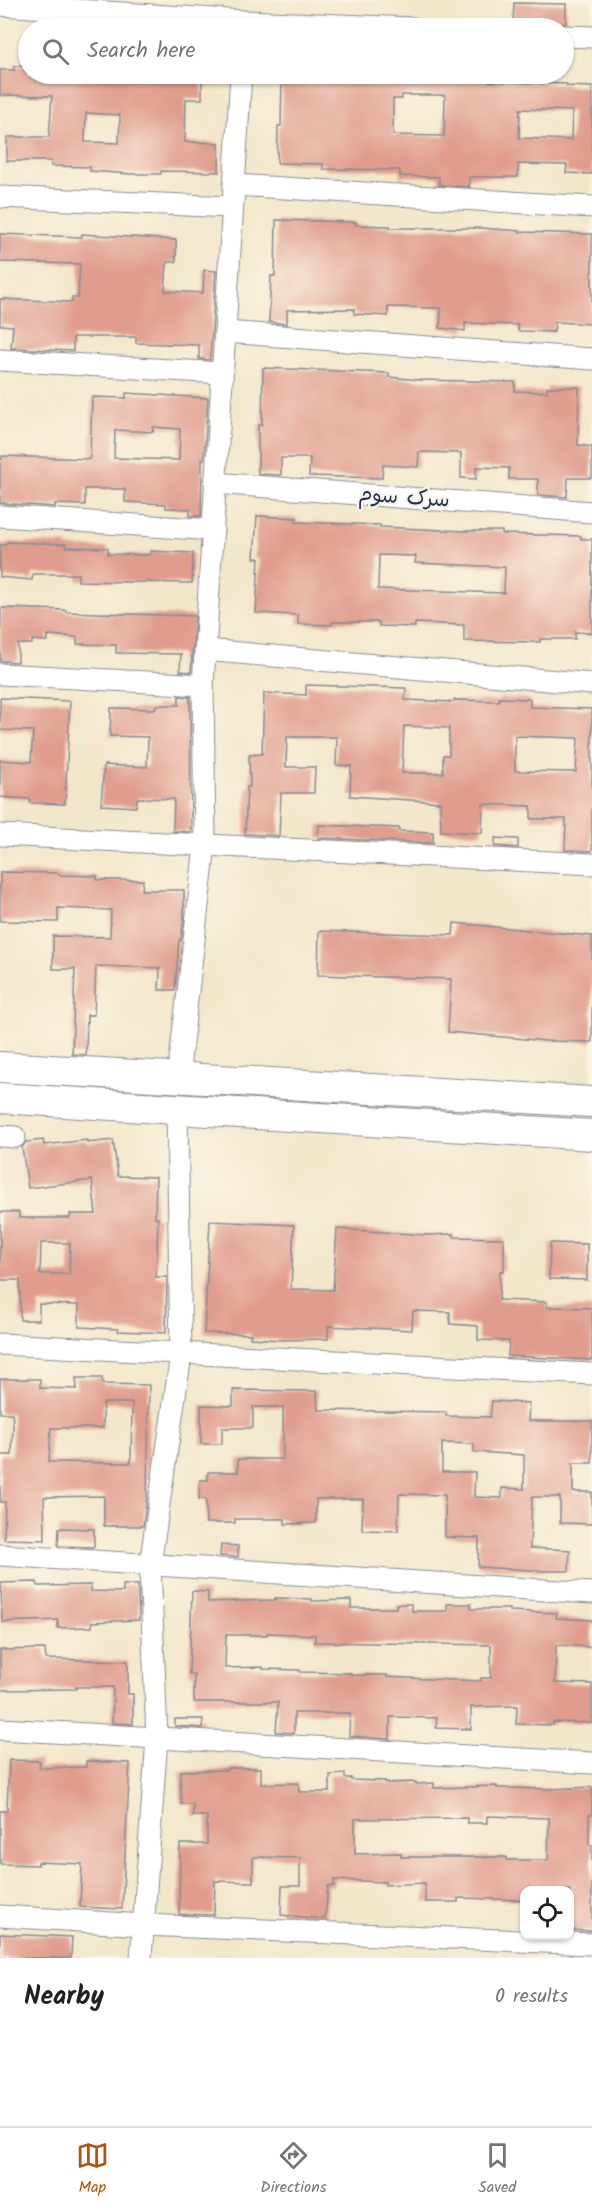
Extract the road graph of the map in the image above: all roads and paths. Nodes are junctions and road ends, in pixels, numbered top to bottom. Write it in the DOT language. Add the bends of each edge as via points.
graph roads {
  1 [pos="0,5"];
  2 [pos="244,16"];
  3 [pos="272,18"];
  4 [pos="574,36"];
  5 [pos="592,37"];
  6 [pos="240,84"];
  7 [pos="234,184"];
  8 [pos="0,197"];
  9 [pos="232,207"];
  10 [pos="592,207"];
  11 [pos="225,332"];
  12 [pos="592,358"];
  13 [pos="0,360"];
  14 [pos="222,373"];
  15 [pos="216,483"];
  16 [pos="592,512"];
  17 [pos="0,516"];
  18 [pos="213,530"];
  19 [pos="205,650"];
  20 [pos="0,674"];
  21 [pos="592,684"];
  22 [pos="203,686"];
  23 [pos="0,836"];
  24 [pos="205,846"];
  25 [pos="592,864"];
  26 [pos="11,1068"];
  27 [pos="178,1077"];
  28 [pos="11,1099"];
  29 [pos="592,1102"];
  30 [pos="177,1110"];
  31 [pos="592,1135"];
  32 [pos="0,1344"];
  33 [pos="181,1355"];
  34 [pos="592,1374"];
  35 [pos="0,1555"];
  36 [pos="150,1565"];
  37 [pos="592,1593"];
  38 [pos="0,1730"];
  39 [pos="157,1738"];
  40 [pos="592,1763"];
  41 [pos="0,1916"];
  42 [pos="144,1925"];
  43 [pos="592,1944"];
  44 [pos="141,1958"];
  1 -- 2 [label="street"];
  2 -- 3 [label="street"];
  4 -- 5 [label="street"];
  6 -- 7 [label="street"];
  7 -- 9 [label="street"];
  7 -- 10 [label="street"];
  8 -- 9 [label="street"];
  9 -- 11 [label="street"];
  11 -- 12 [label="street"];
  11 -- 14 [label="street"];
  13 -- 14 [label="street"];
  14 -- 15 [label="street"];
  15 -- 16 [label="street, سرک سوم"];
  15 -- 18 [label="street"];
  17 -- 18 [label="street"];
  18 -- 19 [label="street"];
  19 -- 21 [label="street"];
  19 -- 22 [label="street"];
  20 -- 22 [label="street"];
  22 -- 24 [label="street"];
  23 -- 24 [label="street"];
  24 -- 25 [label="street"];
  24 -- 27 [label="street"];
  26 -- 27 [label="main road"];
  26 -- 28 [label="main road" via="15,1088"];
  27 -- 29 [label="main road"];
  28 -- 30 [label="main road"];
  30 -- 31 [label="main road"];
  30 -- 33 [label="street"];
  32 -- 33 [label="street"];
  33 -- 34 [label="street"];
  33 -- 36 [label="street"];
  35 -- 36 [label="street"];
  36 -- 37 [label="street"];
  36 -- 39 [label="street"];
  38 -- 39 [label="street"];
  39 -- 40 [label="street"];
  39 -- 42 [label="street"];
  41 -- 42 [label="street"];
  42 -- 43 [label="street"];
  42 -- 44 [label="street"];
}
